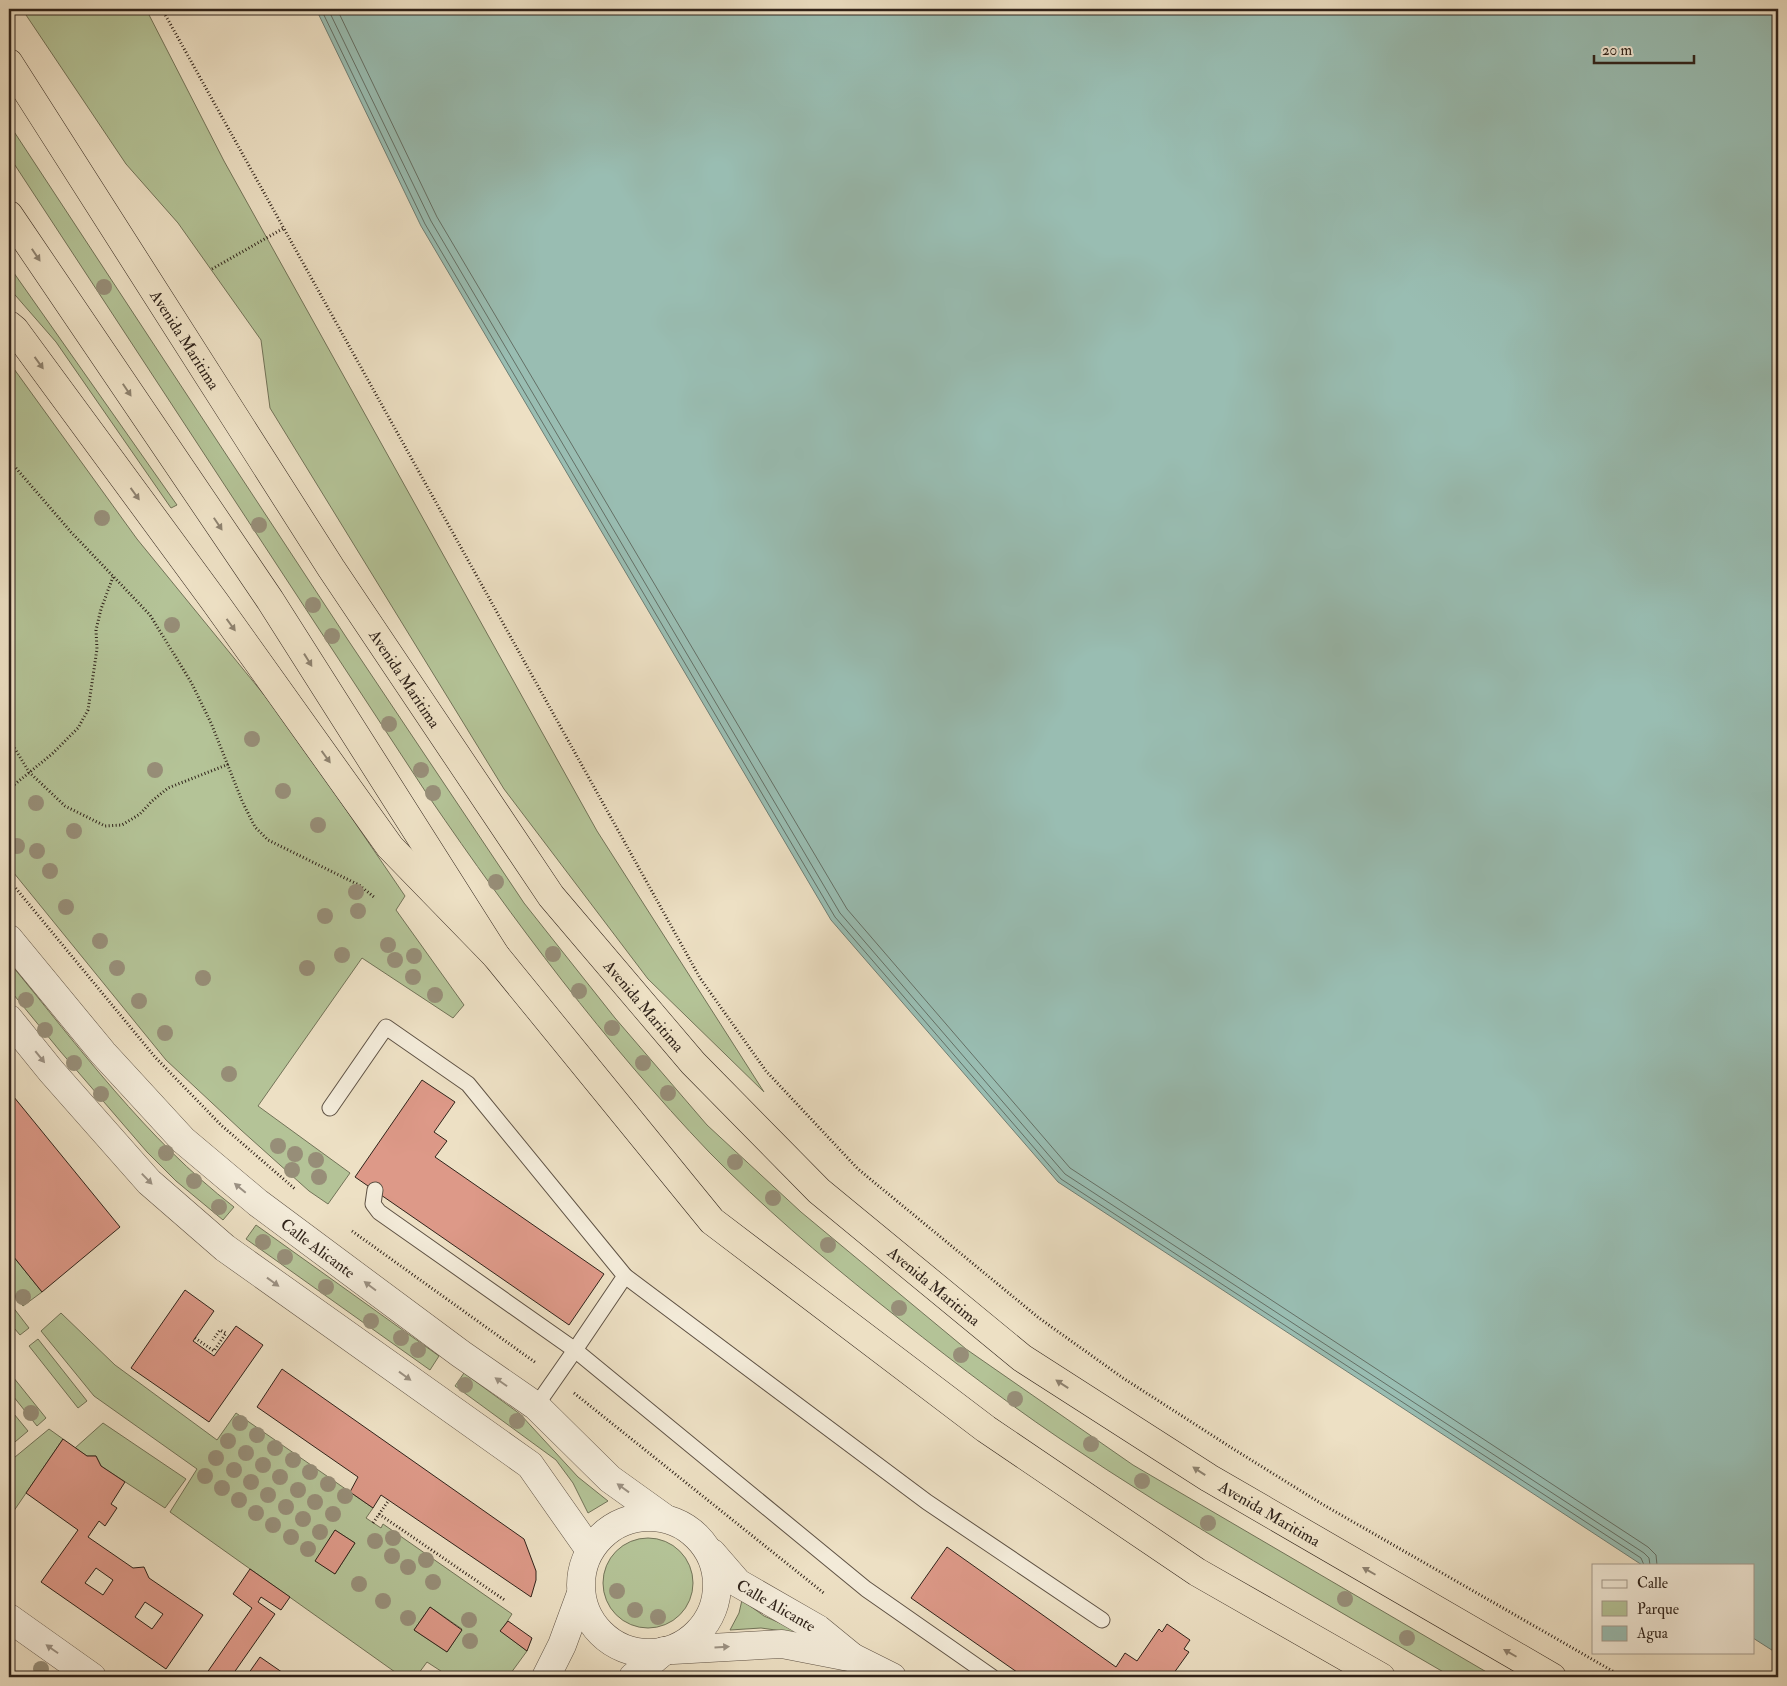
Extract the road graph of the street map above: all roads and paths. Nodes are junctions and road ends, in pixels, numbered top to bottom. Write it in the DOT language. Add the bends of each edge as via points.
graph roads {
  1 [pos="162,9"];
  2 [pos="9,63"];
  3 [pos="9,215"];
  4 [pos="284,228"];
  5 [pos="212,269"];
  6 [pos="9,325"];
  7 [pos="9,460"];
  8 [pos="113,576"];
  9 [pos="9,739"];
  10 [pos="229,764"];
  11 [pos="29,772"];
  12 [pos="9,789"];
  13 [pos="374,897"];
  14 [pos="9,939"];
  15 [pos="496,956"];
  16 [pos="9,1019"];
  17 [pos="330,1108"];
  18 [pos="375,1190"];
  19 [pos="625,1276"];
  20 [pos="194,1338"];
  21 [pos="213,1340"];
  22 [pos="574,1350"];
  23 [pos="536,1406"];
  24 [pos="389,1500"];
  25 [pos="379,1514"];
  26 [pos="663,1517"];
  27 [pos="373,1523"];
  28 [pos="705,1545"];
  29 [pos="590,1550"];
  30 [pos="580,1596"];
  31 [pos="506,1600"];
  32 [pos="9,1618"];
  33 [pos="1102,1620"];
  34 [pos="668,1650"];
  35 [pos="863,1668"];
  36 [pos="92,1677"];
  37 [pos="546,1677"];
  38 [pos="633,1677"];
  39 [pos="892,1677"];
  40 [pos="992,1677"];
  41 [pos="1381,1677"];
  42 [pos="1552,1677"];
  43 [pos="1623,1677"];
  1 -- 4 [label="path"];
  42 -- 2 [label="highway, Avenida Maritima, one-way" via="1209,1478 1022,1358 819,1191 692,1063 551,896 331,568"];
  3 -- 15 [label="highway, one-way" via="270,600"];
  4 -- 5 [label="path"];
  4 -- 43 [label="path" via="700,978 766,1071 858,1168 1039,1318 1123,1378 1322,1504"];
  6 -- 15 [label="highway, one-way" via="215,602 390,847"];
  7 -- 8 [label="path"];
  8 -- 10 [label="path" via="150,615 191,682"];
  8 -- 11 [label="path" via="100,608 88,710 78,728"];
  9 -- 11 [label="path"];
  10 -- 11 [label="path" via="168,788 140,814 122,825 105,826 65,806"];
  10 -- 13 [label="path" via="255,827 268,840 359,886"];
  11 -- 12 [label="path"];
  23 -- 14 [label="street, Calle Alicante, one-way" via="258,1203 183,1140 103,1053"];
  15 -- 41 [label="highway" via="712,1221 986,1429 1197,1572"];
  16 -- 29 [label="street, one-way" via="149,1182 225,1248 530,1466"];
  17 -- 19 [label="lane" via="386,1027 468,1084"];
  18 -- 22 [label="lane" via="374,1204 379,1212"];
  19 -- 22 [label="lane"];
  19 -- 33 [label="lane" via="927,1502"];
  20 -- 21 [label="path" via="214,1352 226,1333 220,1330"];
  22 -- 23 [label="lane"];
  22 -- 40 [label="lane" via="866,1590"];
  26 -- 23 [label="street, Calle Alicante, one-way" via="610,1479"];
  24 -- 25 [label="path"];
  25 -- 27 [label="path"];
  25 -- 31 [label="path"];
  26 -- 28 [label="street" via="687,1527"];
  26 -- 29 [label="street" via="642,1516 621,1522 603,1533"];
  28 -- 34 [label="street" via="716,1568 717,1593 710,1617 694,1637"];
  28 -- 35 [label="street, Calle Alicante" via="738,1583 818,1629"];
  29 -- 30 [label="street" via="581,1572"];
  30 -- 34 [label="street" via="588,1619 604,1638 625,1650 649,1654"];
  30 -- 37 [label="street" via="562,1646"];
  36 -- 32 [label="street, one-way"];
  34 -- 35 [label="street, Calle Alicante, one-way" via="782,1644"];
  34 -- 38 [label="street"];
  35 -- 39 [label="street, Calle Alicante"];
}
